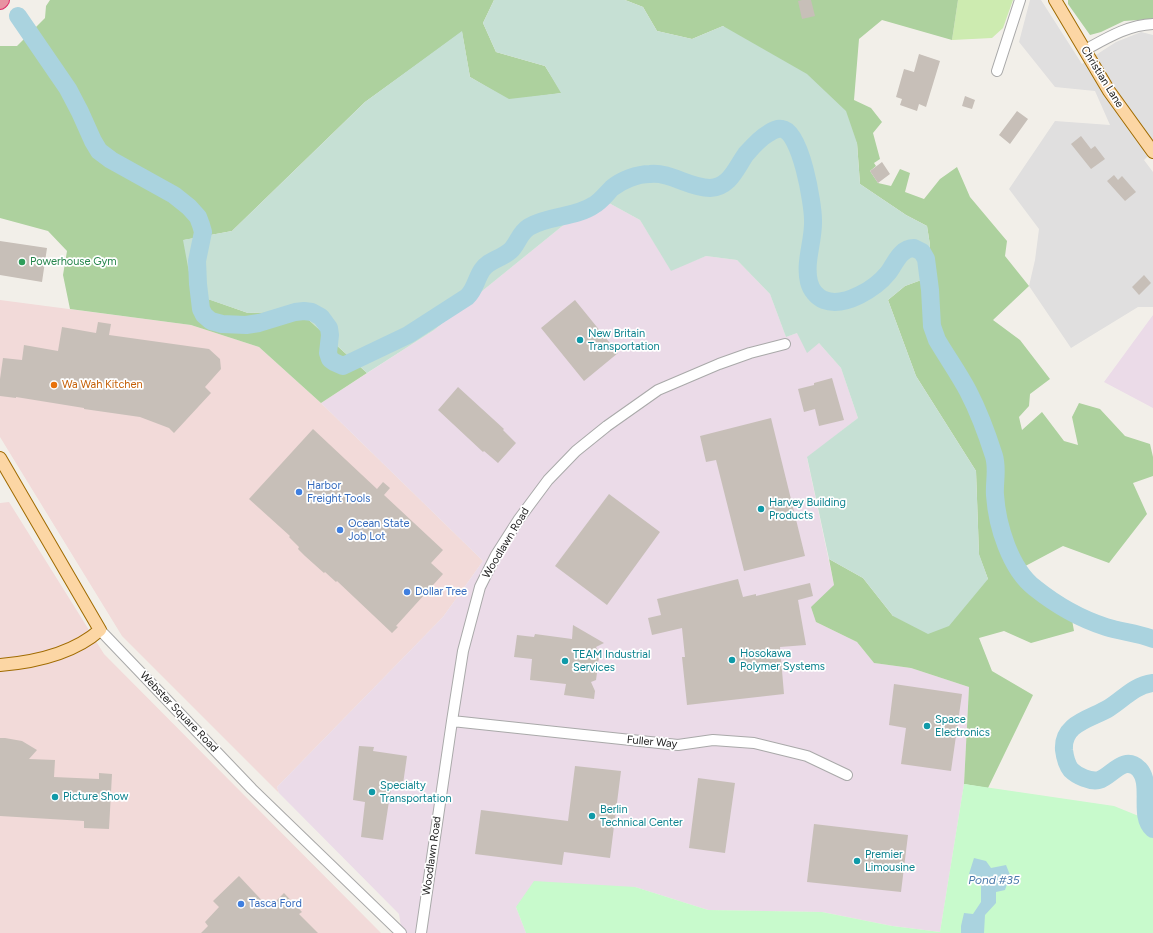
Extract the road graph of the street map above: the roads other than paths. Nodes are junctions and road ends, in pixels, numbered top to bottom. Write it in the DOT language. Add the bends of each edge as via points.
graph roads {
  1 [pos="1020,0"];
  2 [pos="1055,0"];
  3 [pos="1153,24"];
  4 [pos="1085,50"];
  5 [pos="997,71"];
  6 [pos="1153,152"];
  7 [pos="785,344"];
  8 [pos="0,458"];
  9 [pos="100,630"];
  10 [pos="0,665"];
  11 [pos="452,721"];
  12 [pos="847,775"];
  13 [pos="401,933"];
  14 [pos="421,933"];
  1 -- 5 [label="street"];
  2 -- 4 [label="main road, Christian Lane"];
  3 -- 4 [label="street" via="1129,28"];
  4 -- 6 [label="main road, Christian Lane" via="1116,101"];
  7 -- 11 [label="street, Woodlawn Road" via="719,364 658,390 607,426 548,480 496,555 480,587 463,651"];
  8 -- 9 [label="main road, Webster Square Road"];
  9 -- 10 [label="main road" via="69,650 36,660"];
  9 -- 13 [label="street, Webster Square Road" via="252,789"];
  11 -- 12 [label="street, Fuller Way" via="678,745 713,740 754,743 807,756"];
  11 -- 14 [label="street, Woodlawn Road"];
}
